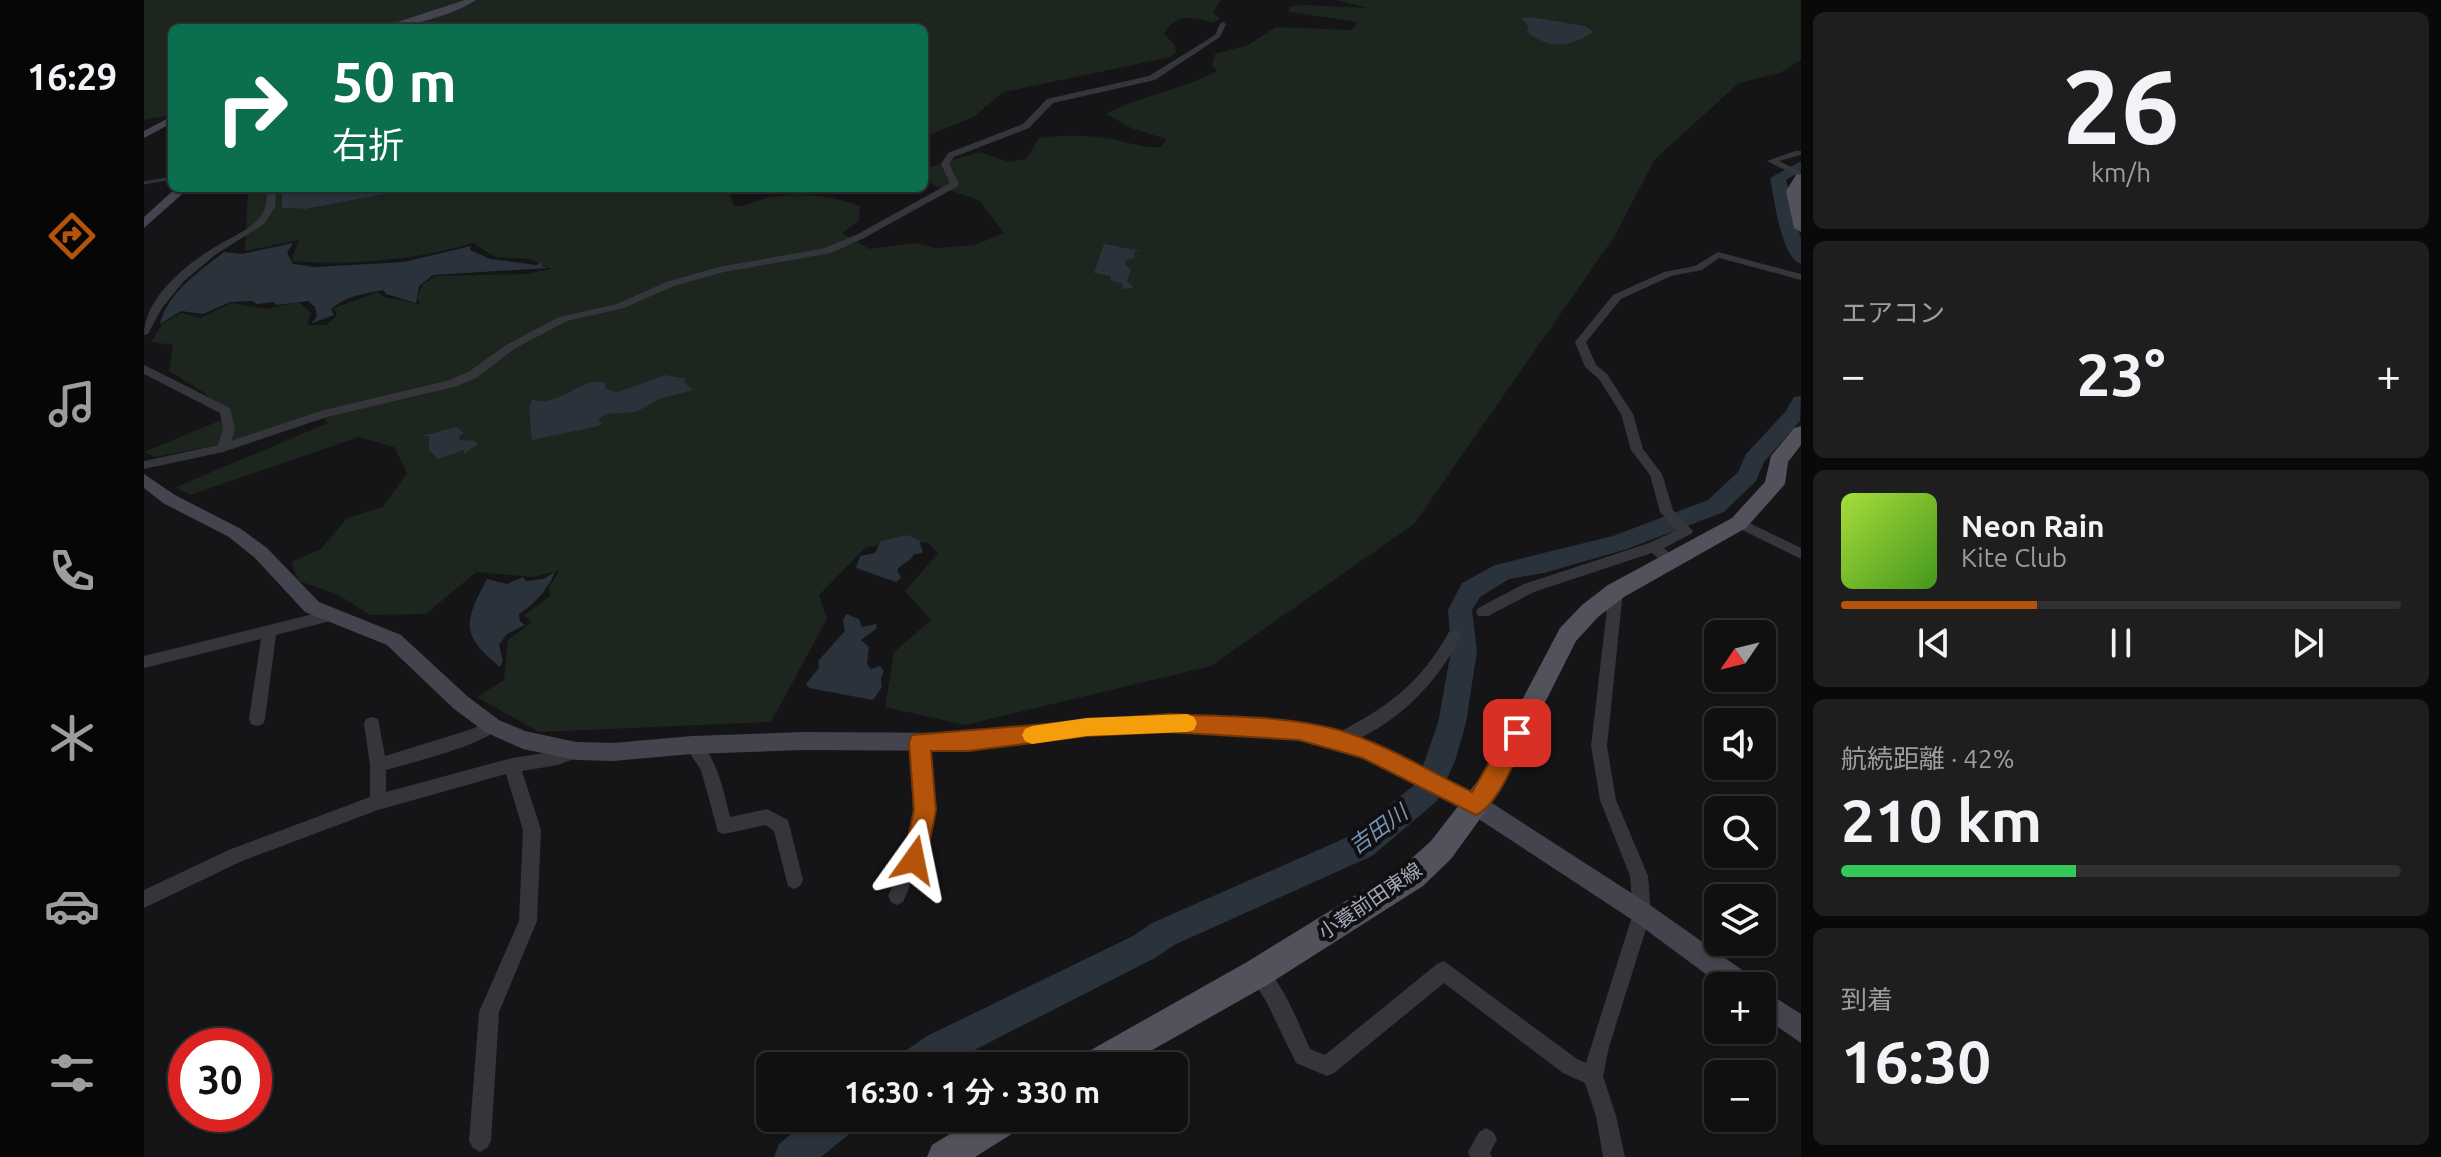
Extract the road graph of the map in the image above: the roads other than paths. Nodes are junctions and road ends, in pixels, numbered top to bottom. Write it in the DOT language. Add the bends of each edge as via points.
graph roads {
  1 [pos="472,0"];
  2 [pos="399,24"];
  3 [pos="1223,24"];
  4 [pos="168,121"];
  5 [pos="144,135"];
  6 [pos="1798,153"];
  7 [pos="1800,175"];
  8 [pos="179,192"];
  9 [pos="272,192"];
  10 [pos="144,224"];
  11 [pos="1801,228"];
  12 [pos="1798,276"];
  13 [pos="144,332"];
  14 [pos="144,369"];
  15 [pos="1801,432"];
  16 [pos="223,448"];
  17 [pos="144,465"];
  18 [pos="144,480"];
  19 [pos="1739,523"];
  20 [pos="1662,554"];
  21 [pos="1801,554"];
  22 [pos="1616,591"];
  23 [pos="1483,612"];
  24 [pos="333,615"];
  25 [pos="269,631"];
  26 [pos="1454,636"];
  27 [pos="144,662"];
  28 [pos="257,719"];
  29 [pos="372,724"];
  30 [pos="492,726"];
  31 [pos="1339,740"];
  32 [pos="919,742"];
  33 [pos="692,745"];
  34 [pos="576,751"];
  35 [pos="378,765"];
  36 [pos="512,765"];
  37 [pos="378,802"];
  38 [pos="1476,805"];
  39 [pos="794,880"];
  40 [pos="897,896"];
  41 [pos="144,899"];
  42 [pos="1642,913"];
  43 [pos="1724,972"];
  44 [pos="1258,973"];
  45 [pos="1776,1011"];
  46 [pos="1801,1030"];
  47 [pos="1118,1052"];
  48 [pos="1593,1076"];
  49 [pos="984,1132"];
  50 [pos="480,1141"];
  51 [pos="944,1157"];
  52 [pos="1614,1157"];
  1 -- 2 [label="street"];
  3 -- 16 [label="street" via="1218,36 1152,78 1050,101 1026,126 951,155 945,164 955,184 844,245 710,272 620,306 563,319 454,383 324,414"];
  4 -- 5 [label="street"];
  6 -- 7 [label="street" via="1771,161"];
  7 -- 11 [label="main road" via="1793,191"];
  8 -- 10 [label="street"];
  9 -- 13 [label="street" via="265,216 162,296"];
  12 -- 20 [label="street" via="1718,255 1698,268 1668,274 1617,297 1580,342 1591,367 1627,414 1637,450 1656,474 1667,512 1686,531"];
  14 -- 16 [label="street" via="226,411 229,429"];
  15 -- 19 [label="main road, 小蓑前田東線" via="1778,461 1775,484"];
  16 -- 17 [label="street"];
  18 -- 24 [label="street" via="235,533 261,553 299,597"];
  19 -- 20 [label="main road, 小蓑前田東線"];
  19 -- 21 [label="street"];
  20 -- 22 [label="main road, 小蓑前田東線"];
  20 -- 23 [label="street" via="1529,588"];
  22 -- 38 [label="main road, 小蓑前田東線" via="1568,635"];
  22 -- 42 [label="street" via="1599,746 1608,800 1639,876"];
  24 -- 25 [label="street"];
  24 -- 30 [label="street" via="394,640"];
  25 -- 27 [label="street"];
  25 -- 28 [label="street"];
  26 -- 31 [label="street" via="1424,685 1387,715"];
  29 -- 35 [label="street"];
  30 -- 34 [label="street" via="523,740"];
  30 -- 35 [label="street"];
  31 -- 32 [label="street" via="1299,731 1168,723"];
  31 -- 38 [label="street" via="1395,762"];
  32 -- 33 [label="street"];
  32 -- 40 [label="street" via="925,810 914,860"];
  33 -- 34 [label="street"];
  33 -- 39 [label="street" via="708,767 724,826 767,817 782,826"];
  34 -- 36 [label="street"];
  35 -- 37 [label="street"];
  36 -- 37 [label="street"];
  36 -- 50 [label="street" via="532,830 528,921 489,1012"];
  37 -- 41 [label="street" via="237,855"];
  38 -- 42 [label="street"];
  38 -- 44 [label="main road, 小蓑前田東線" via="1413,876"];
  42 -- 43 [label="street"];
  42 -- 48 [label="street"];
  44 -- 47 [label="main road, 小蓑前田東線"];
  44 -- 48 [label="street" via="1303,1056 1327,1066 1444,971 1570,1066"];
  45 -- 46 [label="street"];
  48 -- 52 [label="street"];
  49 -- 51 [label="main road"];
}
